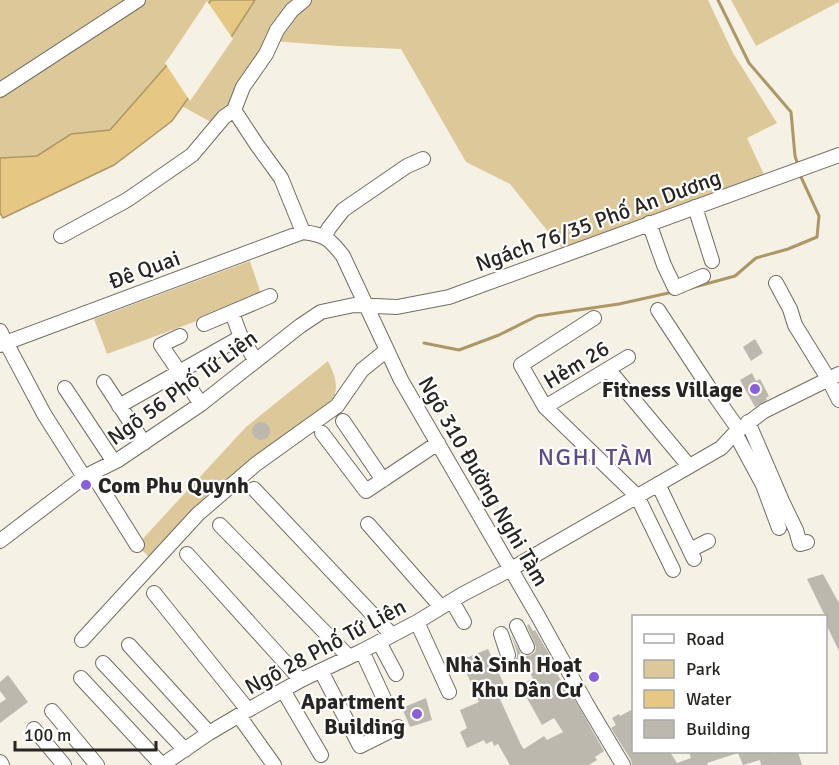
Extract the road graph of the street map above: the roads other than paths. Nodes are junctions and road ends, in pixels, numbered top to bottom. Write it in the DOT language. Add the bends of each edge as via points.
graph roads {
  1 [pos="138,0"];
  2 [pos="304,0"];
  3 [pos="0,90"];
  4 [pos="234,110"];
  5 [pos="839,156"];
  6 [pos="423,159"];
  7 [pos="695,207"];
  8 [pos="649,223"];
  9 [pos="303,232"];
  10 [pos="61,236"];
  11 [pos="324,237"];
  12 [pos="712,261"];
  13 [pos="703,276"];
  14 [pos="776,284"];
  15 [pos="270,296"];
  16 [pos="367,306"];
  17 [pos="658,310"];
  18 [pos="232,312"];
  19 [pos="594,318"];
  20 [pos="204,324"];
  21 [pos="180,336"];
  22 [pos="242,337"];
  23 [pos="2,339"];
  24 [pos="387,351"];
  25 [pos="628,357"];
  26 [pos="256,361"];
  27 [pos="608,369"];
  28 [pos="180,371"];
  29 [pos="834,377"];
  30 [pos="104,382"];
  31 [pos="65,388"];
  32 [pos="839,400"];
  33 [pos="201,404"];
  34 [pos="119,406"];
  35 [pos="545,407"];
  36 [pos="343,421"];
  37 [pos="741,428"];
  38 [pos="322,434"];
  39 [pos="144,443"];
  40 [pos="438,443"];
  41 [pos="114,462"];
  42 [pos="689,466"];
  43 [pos="88,475"];
  44 [pos="383,480"];
  45 [pos="658,484"];
  46 [pos="254,489"];
  47 [pos="637,496"];
  48 [pos="368,524"];
  49 [pos="220,525"];
  50 [pos="779,528"];
  51 [pos="0,541"];
  52 [pos="708,541"];
  53 [pos="807,542"];
  54 [pos="137,545"];
  55 [pos="187,554"];
  56 [pos="511,569"];
  57 [pos="673,570"];
  58 [pos="154,593"];
  59 [pos="446,604"];
  60 [pos="417,621"];
  61 [pos="464,622"];
  62 [pos="517,627"];
  63 [pos="501,634"];
  64 [pos="392,635"];
  65 [pos="82,640"];
  66 [pos="379,642"];
  67 [pos="129,645"];
  68 [pos="526,647"];
  69 [pos="356,654"];
  70 [pos="508,655"];
  71 [pos="103,663"];
  72 [pos="321,671"];
  73 [pos="396,674"];
  74 [pos="81,678"];
  75 [pos="301,680"];
  76 [pos="283,690"];
  77 [pos="449,692"];
  78 [pos="386,703"];
  79 [pos="52,711"];
  80 [pos="244,713"];
  81 [pos="398,727"];
  82 [pos="34,729"];
  83 [pos="209,734"];
  84 [pos="185,750"];
  85 [pos="321,755"];
  86 [pos="64,765"];
  87 [pos="97,765"];
  88 [pos="162,765"];
  89 [pos="274,765"];
  90 [pos="623,765"];
  1 -- 3 [label="street"];
  2 -- 4 [label="street" via="277,30"];
  4 -- 9 [label="street" via="281,178"];
  4 -- 10 [label="street" via="192,155 127,200"];
  5 -- 7 [label="street, Ngách 76/35 Phố An Dương"];
  6 -- 11 [label="street" via="343,210"];
  7 -- 8 [label="street, Ngách 76/35 Phố An Dương"];
  7 -- 12 [label="street"];
  8 -- 13 [label="street" via="675,288"];
  8 -- 16 [label="street, Ngách 76/35 Phố An Dương" via="449,297 397,308"];
  9 -- 11 [label="street"];
  9 -- 23 [label="street, Đê Quai"];
  11 -- 16 [label="street, Ngõ 310 Đường Nghi Tàm" via="343,256"];
  14 -- 29 [label="street" via="795,325"];
  15 -- 18 [label="street"];
  16 -- 24 [label="street, Ngõ 310 Đường Nghi Tàm"];
  16 -- 26 [label="street, Ngõ 56 Phố Tứ Liên" via="321,312"];
  17 -- 37 [label="street"];
  18 -- 20 [label="street"];
  18 -- 22 [label="street"];
  19 -- 35 [label="street" via="521,365"];
  21 -- 28 [label="street" via="161,345"];
  22 -- 26 [label="street"];
  22 -- 28 [label="street"];
  23 -- 43 [label="street" via="44,414"];
  24 -- 40 [label="street, Ngõ 310 Đường Nghi Tàm"];
  24 -- 65 [label="street" via="362,370 337,406 256,465 198,514"];
  25 -- 27 [label="street, Hẻm 26"];
  26 -- 33 [label="street, Ngõ 56 Phố Tứ Liên"];
  27 -- 35 [label="street, Hẻm 26"];
  27 -- 42 [label="street"];
  28 -- 33 [label="street"];
  28 -- 34 [label="street"];
  29 -- 32 [label="street"];
  29 -- 37 [label="street, Ngõ 28 Phố Tứ Liên" via="764,411"];
  30 -- 34 [label="street"];
  31 -- 41 [label="street"];
  33 -- 39 [label="street, Ngõ 56 Phố Tứ Liên"];
  34 -- 39 [label="street"];
  35 -- 47 [label="street"];
  36 -- 44 [label="street"];
  37 -- 42 [label="street, Ngõ 28 Phố Tứ Liên" via="721,448"];
  37 -- 50 [label="street"];
  37 -- 53 [label="street" via="782,501 800,544"];
  38 -- 44 [label="street" via="366,491"];
  39 -- 41 [label="street, Ngõ 56 Phố Tứ Liên"];
  40 -- 44 [label="street"];
  40 -- 56 [label="street, Ngõ 310 Đường Nghi Tàm"];
  41 -- 43 [label="street, Ngõ 56 Phố Tứ Liên"];
  42 -- 45 [label="street, Ngõ 28 Phố Tứ Liên"];
  43 -- 51 [label="street, Ngõ 56 Phố Tứ Liên"];
  43 -- 54 [label="street"];
  45 -- 47 [label="street, Ngõ 28 Phố Tứ Liên"];
  45 -- 52 [label="street" via="692,555"];
  46 -- 64 [label="street"];
  47 -- 56 [label="street, Ngõ 28 Phố Tứ Liên"];
  47 -- 57 [label="street"];
  48 -- 59 [label="street"];
  49 -- 69 [label="street"];
  55 -- 75 [label="street"];
  56 -- 59 [label="street, Ngõ 28 Phố Tứ Liên"];
  56 -- 90 [label="street, Ngõ 310 Đường Nghi Tàm"];
  58 -- 80 [label="street"];
  59 -- 60 [label="street, Ngõ 28 Phố Tứ Liên"];
  59 -- 61 [label="street"];
  60 -- 64 [label="street, Ngõ 28 Phố Tứ Liên"];
  60 -- 77 [label="street"];
  62 -- 68 [label="street"];
  63 -- 70 [label="street"];
  64 -- 66 [label="street, Ngõ 28 Phố Tứ Liên"];
  66 -- 69 [label="street, Ngõ 28 Phố Tứ Liên"];
  66 -- 73 [label="street"];
  67 -- 83 [label="street"];
  69 -- 72 [label="street, Ngõ 28 Phố Tứ Liên"];
  69 -- 78 [label="street"];
  71 -- 84 [label="street"];
  72 -- 75 [label="street, Ngõ 28 Phố Tứ Liên"];
  72 -- 81 [label="street" via="360,746"];
  74 -- 88 [label="street"];
  75 -- 76 [label="street, Ngõ 28 Phố Tứ Liên"];
  76 -- 80 [label="street, Ngõ 28 Phố Tứ Liên"];
  76 -- 85 [label="street"];
  79 -- 87 [label="street"];
  80 -- 83 [label="street, Ngõ 28 Phố Tứ Liên"];
  80 -- 89 [label="street"];
  82 -- 86 [label="street"];
  83 -- 84 [label="street, Ngõ 28 Phố Tứ Liên"];
  84 -- 88 [label="street, Ngõ 28 Phố Tứ Liên"];
}
